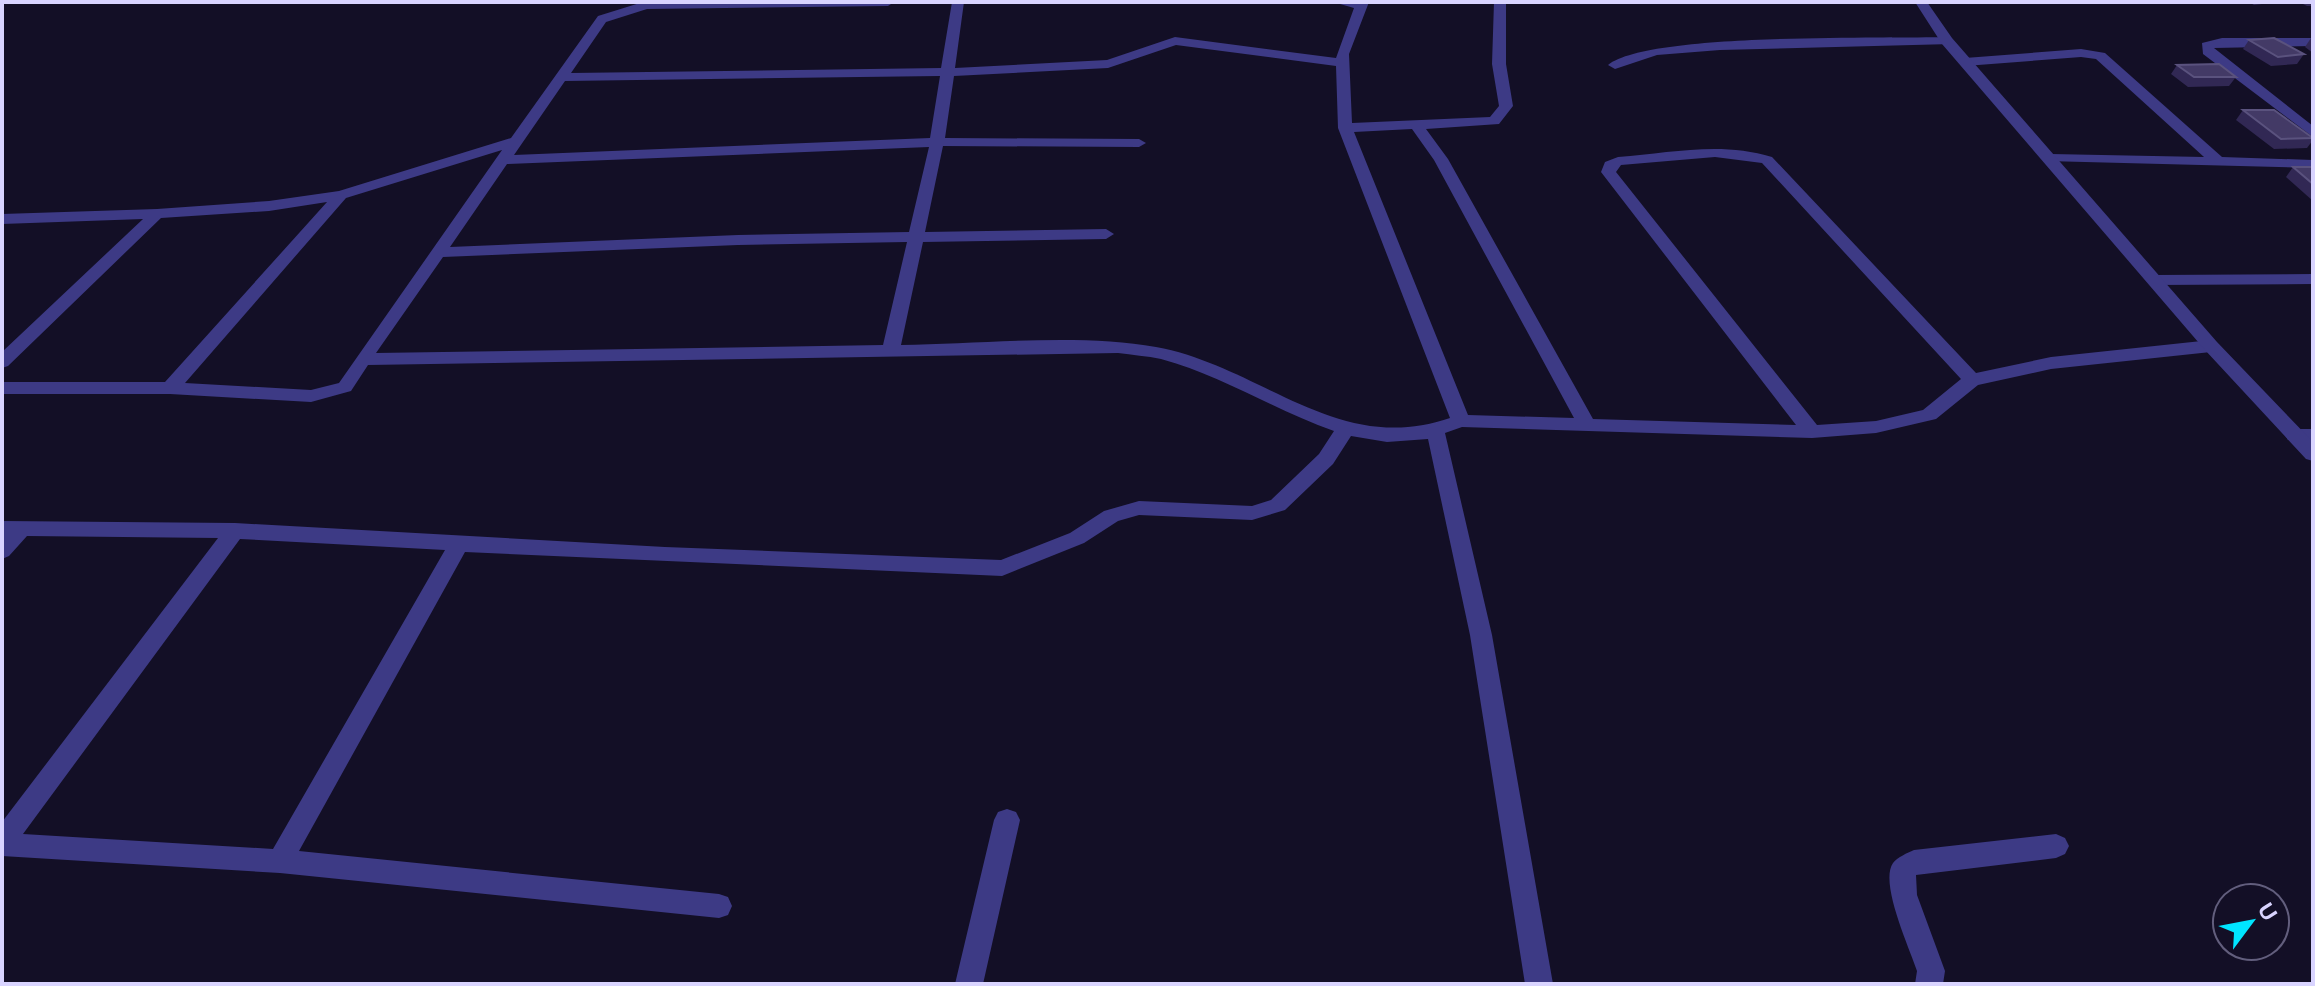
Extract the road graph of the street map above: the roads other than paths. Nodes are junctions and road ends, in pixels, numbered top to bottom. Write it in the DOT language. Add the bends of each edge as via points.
graph roads {
  1 [pos="888,2"];
  2 [pos="958,2"];
  3 [pos="1339,2"];
  4 [pos="1500,2"];
  5 [pos="1921,2"];
  6 [pos="1362,4"];
  7 [pos="631,5"];
  8 [pos="1947,41"];
  9 [pos="2313,42"];
  10 [pos="1965,62"];
  11 [pos="1341,63"];
  12 [pos="1615,65"];
  13 [pos="948,72"];
  14 [pos="561,77"];
  15 [pos="1416,125"];
  16 [pos="1345,128"];
  17 [pos="2313,133"];
  18 [pos="514,142"];
  19 [pos="937,142"];
  20 [pos="1139,143"];
  21 [pos="2051,158"];
  22 [pos="502,160"];
  23 [pos="2217,161"];
  24 [pos="2313,164"];
  25 [pos="341,195"];
  26 [pos="157,214"];
  27 [pos="2,219"];
  28 [pos="1106,234"];
  29 [pos="916,236"];
  30 [pos="438,252"];
  31 [pos="2313,279"];
  32 [pos="2155,280"];
  33 [pos="2211,346"];
  34 [pos="891,350"];
  35 [pos="363,359"];
  36 [pos="2,362"];
  37 [pos="1972,380"];
  38 [pos="2,388"];
  39 [pos="170,388"];
  40 [pos="1461,421"];
  41 [pos="1587,425"];
  42 [pos="1345,430"];
  43 [pos="1812,432"];
  44 [pos="1436,434"];
  45 [pos="2304,435"];
  46 [pos="2313,454"];
  47 [pos="12,528"];
  48 [pos="235,531"];
  49 [pos="459,544"];
  50 [pos="2,551"];
  51 [pos="1007,820"];
  52 [pos="2,843"];
  53 [pos="2056,846"];
  54 [pos="280,861"];
  55 [pos="719,906"];
  56 [pos="969,984"];
  57 [pos="1539,984"];
  58 [pos="1929,984"];
  1 -- 7 [label="street"];
  2 -- 13 [label="street"];
  3 -- 6 [label="street"];
  4 -- 15 [label="street" via="1499,64 1506,106 1502,115 1494,121"];
  5 -- 8 [label="street"];
  6 -- 11 [label="street"];
  7 -- 14 [label="street" via="602,19"];
  8 -- 10 [label="street"];
  8 -- 12 [label="street" via="1720,46 1655,51"];
  9 -- 17 [label="street" via="2207,46"];
  10 -- 21 [label="street"];
  10 -- 23 [label="street" via="2100,56"];
  11 -- 13 [label="street" via="1175,41 1108,64"];
  11 -- 16 [label="street"];
  13 -- 14 [label="street"];
  13 -- 19 [label="street"];
  14 -- 18 [label="street"];
  15 -- 16 [label="street"];
  15 -- 41 [label="street" via="1441,159"];
  16 -- 40 [label="street"];
  18 -- 22 [label="street"];
  18 -- 25 [label="street"];
  19 -- 20 [label="street"];
  19 -- 22 [label="street"];
  19 -- 29 [label="street"];
  21 -- 23 [label="street"];
  21 -- 32 [label="street"];
  22 -- 30 [label="street"];
  23 -- 24 [label="street"];
  25 -- 26 [label="street"];
  25 -- 39 [label="street"];
  26 -- 27 [label="street"];
  26 -- 36 [label="street"];
  28 -- 29 [label="street"];
  29 -- 30 [label="street"];
  29 -- 34 [label="street"];
  30 -- 35 [label="street"];
  31 -- 32 [label="street"];
  32 -- 33 [label="street"];
  33 -- 37 [label="street" via="2051,363"];
  33 -- 45 [label="street"];
  34 -- 35 [label="street"];
  34 -- 42 [label="street" via="1118,347 1166,355"];
  35 -- 39 [label="street" via="350,382 321,396"];
  37 -- 43 [label="street" via="1929,415"];
  37 -- 43 [label="street" via="1767,160 1730,153 1610,165 1608,172"];
  38 -- 39 [label="street"];
  40 -- 41 [label="street"];
  40 -- 44 [label="street"];
  41 -- 43 [label="street"];
  42 -- 44 [label="street"];
  42 -- 49 [label="street" via="1326,459 1278,505 1252,513 1139,508 1002,568"];
  44 -- 57 [label="street" via="1481,635"];
  45 -- 46 [label="street"];
  47 -- 48 [label="street"];
  47 -- 50 [label="street"];
  48 -- 49 [label="street"];
  48 -- 52 [label="street"];
  49 -- 54 [label="street"];
  51 -- 56 [label="street"];
  52 -- 54 [label="street"];
  53 -- 58 [label="street" via="1914,862 1903,870 1904,895 1931,971"];
  54 -- 55 [label="street"];
}
